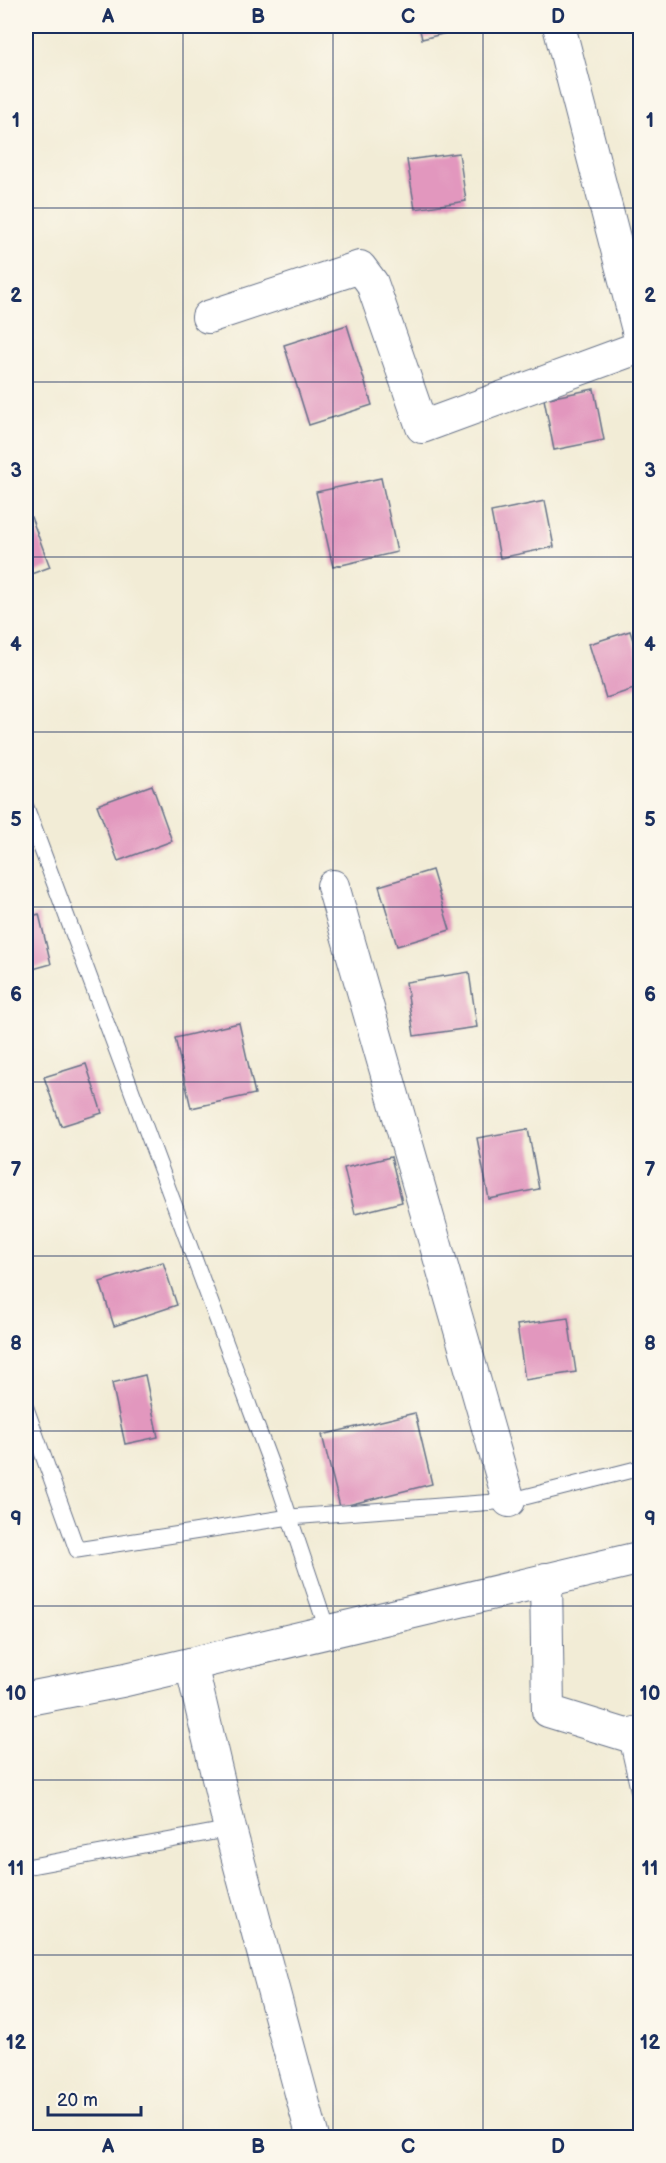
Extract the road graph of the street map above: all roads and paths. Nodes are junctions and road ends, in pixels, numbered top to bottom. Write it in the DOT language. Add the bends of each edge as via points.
graph roads {
  1 [pos="560,26"];
  2 [pos="208,317"];
  3 [pos="640,338"];
  4 [pos="640,347"];
  5 [pos="26,807"];
  6 [pos="333,886"];
  7 [pos="26,1408"];
  8 [pos="640,1468"];
  9 [pos="509,1501"];
  10 [pos="290,1517"];
  11 [pos="640,1558"];
  12 [pos="546,1579"];
  13 [pos="328,1632"];
  14 [pos="191,1664"];
  15 [pos="26,1699"];
  16 [pos="633,1734"];
  17 [pos="640,1797"];
  18 [pos="230,1828"];
  19 [pos="26,1867"];
  20 [pos="313,2138"];
  1 -- 3 [label="street"];
  2 -- 4 [label="street" via="360,267 372,283 422,427"];
  5 -- 10 [label="lane"];
  6 -- 9 [label="street"];
  7 -- 10 [label="lane" via="77,1550"];
  8 -- 9 [label="lane"];
  9 -- 10 [label="lane"];
  10 -- 13 [label="lane"];
  11 -- 12 [label="main road"];
  12 -- 13 [label="main road"];
  12 -- 16 [label="street" via="548,1711"];
  13 -- 14 [label="main road"];
  14 -- 15 [label="main road"];
  14 -- 18 [label="street"];
  16 -- 17 [label="lane"];
  18 -- 19 [label="lane"];
  18 -- 20 [label="street"];
}
